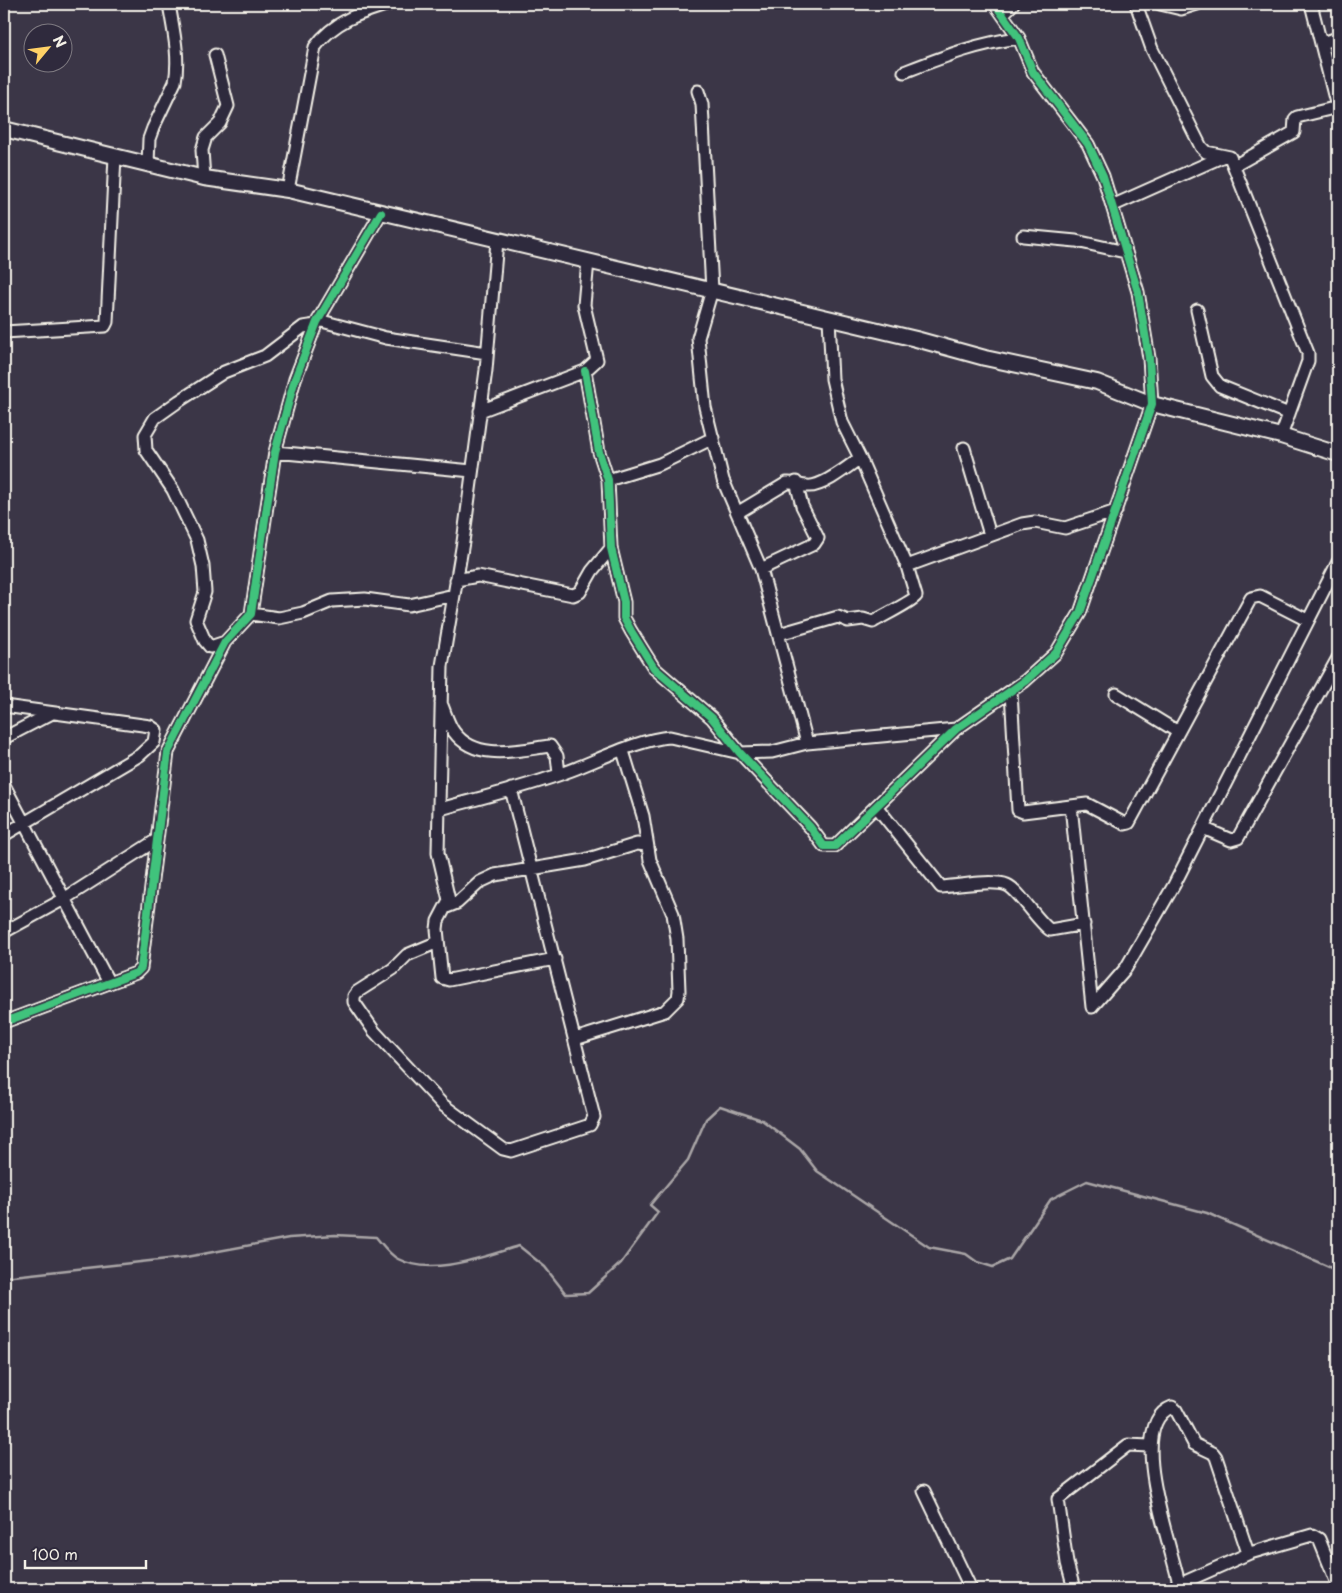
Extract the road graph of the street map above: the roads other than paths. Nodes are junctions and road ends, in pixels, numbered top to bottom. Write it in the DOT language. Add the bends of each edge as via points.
graph roads {
  1 [pos="169,4"];
  2 [pos="389,4"];
  3 [pos="995,4"];
  4 [pos="1013,4"];
  5 [pos="1136,4"];
  6 [pos="1160,4"];
  7 [pos="1197,4"];
  8 [pos="1311,4"];
  9 [pos="1003,14"];
  10 [pos="1019,38"];
  11 [pos="1338,38"];
  12 [pos="1321,43"];
  13 [pos="215,55"];
  14 [pos="904,72"];
  15 [pos="698,91"];
  16 [pos="1338,108"];
  17 [pos="4,129"];
  18 [pos="115,156"];
  19 [pos="1224,156"];
  20 [pos="148,164"];
  21 [pos="1234,166"];
  22 [pos="204,178"];
  23 [pos="288,190"];
  24 [pos="1114,205"];
  25 [pos="381,213"];
  26 [pos="1023,236"];
  27 [pos="497,241"];
  28 [pos="1125,252"];
  29 [pos="588,261"];
  30 [pos="712,290"];
  31 [pos="1198,310"];
  32 [pos="829,318"];
  33 [pos="317,322"];
  34 [pos="4,332"];
  35 [pos="487,353"];
  36 [pos="585,371"];
  37 [pos="1152,404"];
  38 [pos="480,411"];
  39 [pos="1289,414"];
  40 [pos="1281,436"];
  41 [pos="713,438"];
  42 [pos="964,448"];
  43 [pos="274,452"];
  44 [pos="1338,454"];
  45 [pos="860,458"];
  46 [pos="472,471"];
  47 [pos="608,480"];
  48 [pos="796,482"];
  49 [pos="1116,510"];
  50 [pos="738,513"];
  51 [pos="990,535"];
  52 [pos="611,548"];
  53 [pos="460,562"];
  54 [pos="1338,562"];
  55 [pos="907,566"];
  56 [pos="761,569"];
  57 [pos="478,576"];
  58 [pos="456,580"];
  59 [pos="454,594"];
  60 [pos="251,614"];
  61 [pos="1307,620"];
  62 [pos="780,634"];
  63 [pos="225,642"];
  64 [pos="1338,658"];
  65 [pos="1011,692"];
  66 [pos="1116,694"];
  67 [pos="439,699"];
  68 [pos="4,706"];
  69 [pos="52,713"];
  70 [pos="956,729"];
  71 [pos="1178,732"];
  72 [pos="4,738"];
  73 [pos="807,743"];
  74 [pos="623,751"];
  75 [pos="740,753"];
  76 [pos="559,774"];
  77 [pos="4,785"];
  78 [pos="511,789"];
  79 [pos="876,806"];
  80 [pos="1071,806"];
  81 [pos="440,809"];
  82 [pos="24,823"];
  83 [pos="1203,828"];
  84 [pos="4,835"];
  85 [pos="155,842"];
  86 [pos="646,845"];
  87 [pos="530,870"];
  88 [pos="64,899"];
  89 [pos="447,907"];
  90 [pos="1084,924"];
  91 [pos="4,932"];
  92 [pos="438,942"];
  93 [pos="554,958"];
  94 [pos="109,983"];
  95 [pos="4,1022"];
  96 [pos="575,1039"];
  97 [pos="1149,1446"];
  98 [pos="924,1491"];
  99 [pos="1250,1553"];
  100 [pos="1338,1586"];
  101 [pos="1180,1587"];
  102 [pos="971,1589"];
  103 [pos="1074,1589"];
  1 -- 20 [label="street" via="177,74 149,139"];
  2 -- 23 [label="street" via="342,21 330,29 315,47"];
  3 -- 9 [label="street"];
  4 -- 9 [label="street"];
  5 -- 19 [label="street" via="1152,48 1201,147 1206,152"];
  6 -- 7 [label="street" via="1181,9"];
  8 -- 12 [label="street"];
  9 -- 10 [label="street"];
  10 -- 14 [label="street" via="968,47"];
  10 -- 24 [label="street" via="1033,72 1088,144"];
  11 -- 12 [label="street"];
  12 -- 16 [label="street"];
  13 -- 22 [label="street" via="228,106 220,123 206,137 202,150"];
  15 -- 30 [label="street" via="702,104"];
  16 -- 21 [label="street" via="1297,117 1294,132"];
  17 -- 18 [label="main road"];
  18 -- 20 [label="main road"];
  18 -- 34 [label="street" via="105,326"];
  19 -- 21 [label="street" via="1230,157"];
  19 -- 24 [label="street"];
  20 -- 22 [label="main road"];
  21 -- 39 [label="street" via="1308,353"];
  22 -- 23 [label="main road"];
  23 -- 25 [label="main road"];
  24 -- 28 [label="street"];
  25 -- 27 [label="main road"];
  25 -- 33 [label="street"];
  26 -- 28 [label="street" via="1076,241"];
  27 -- 29 [label="main road"];
  27 -- 35 [label="street"];
  28 -- 37 [label="street" via="1146,329"];
  29 -- 30 [label="main road"];
  29 -- 36 [label="street" via="584,304 596,360"];
  30 -- 32 [label="main road"];
  30 -- 41 [label="street" via="698,348 705,407"];
  31 -- 39 [label="street" via="1212,376 1220,386"];
  32 -- 37 [label="main road" via="985,358 1097,382"];
  32 -- 45 [label="street" via="832,379 842,422"];
  33 -- 35 [label="street" via="386,338"];
  33 -- 43 [label="street" via="295,379"];
  33 -- 63 [label="street" via="303,327 265,356 224,372 179,401 155,418 145,435 146,450 172,490 197,540 205,592 196,620 210,647"];
  35 -- 38 [label="street"];
  36 -- 38 [label="street"];
  36 -- 47 [label="street" via="599,452"];
  37 -- 40 [label="main road"];
  37 -- 49 [label="street"];
  38 -- 46 [label="street"];
  39 -- 40 [label="street"];
  40 -- 44 [label="main road"];
  41 -- 47 [label="street" via="660,464"];
  41 -- 50 [label="street" via="723,480"];
  42 -- 51 [label="street"];
  43 -- 46 [label="street"];
  43 -- 60 [label="street"];
  45 -- 48 [label="street" via="818,484 807,486"];
  45 -- 55 [label="street"];
  46 -- 53 [label="street"];
  47 -- 52 [label="street"];
  48 -- 50 [label="street" via="787,483"];
  48 -- 56 [label="street" via="802,506 818,538 814,544"];
  49 -- 51 [label="street" via="1065,528 1029,523"];
  49 -- 65 [label="street" via="1080,613 1068,634 1056,653"];
  50 -- 56 [label="street"];
  51 -- 55 [label="street"];
  52 -- 57 [label="street" via="580,592 574,595"];
  52 -- 75 [label="street" via="624,602 624,618 640,648 654,668 712,718"];
  53 -- 57 [label="street"];
  53 -- 58 [label="street"];
  54 -- 61 [label="street"];
  55 -- 62 [label="street" via="916,591 914,600 873,622 864,619 848,621 838,617"];
  56 -- 62 [label="street"];
  57 -- 58 [label="street"];
  58 -- 59 [label="street"];
  59 -- 60 [label="street" via="409,605 365,599 332,601 303,613 279,618"];
  59 -- 67 [label="street"];
  60 -- 63 [label="street"];
  61 -- 71 [label="street" via="1260,596 1251,598"];
  61 -- 83 [label="street"];
  62 -- 73 [label="street"];
  63 -- 85 [label="street" via="168,752"];
  64 -- 83 [label="street" via="1238,838 1231,840"];
  65 -- 70 [label="street"];
  65 -- 80 [label="street" via="1018,810"];
  66 -- 71 [label="street"];
  67 -- 76 [label="street" via="454,732 469,745 497,752 550,746 557,756"];
  67 -- 81 [label="street"];
  68 -- 69 [label="street"];
  69 -- 72 [label="street"];
  69 -- 82 [label="street" via="150,726 156,730 154,742 140,755"];
  70 -- 73 [label="street"];
  70 -- 79 [label="street"];
  71 -- 80 [label="street" via="1129,823 1120,824 1092,805"];
  73 -- 75 [label="street" via="772,752"];
  74 -- 75 [label="street" via="647,741 670,737"];
  74 -- 76 [label="street"];
  74 -- 86 [label="street" via="642,816"];
  75 -- 79 [label="street" via="824,846 835,846"];
  76 -- 78 [label="street"];
  77 -- 82 [label="street"];
  78 -- 81 [label="street"];
  78 -- 87 [label="street"];
  79 -- 90 [label="street" via="941,887 999,883 1009,886 1050,930"];
  80 -- 90 [label="street"];
  81 -- 89 [label="street" via="438,854 449,900"];
  82 -- 84 [label="street"];
  82 -- 88 [label="street"];
  83 -- 90 [label="street" via="1126,968 1092,1007"];
  85 -- 88 [label="street"];
  85 -- 94 [label="street" via="140,968 136,973"];
  86 -- 87 [label="street" via="637,844 585,860"];
  86 -- 96 [label="street" via="673,914 678,948 678,998 665,1011"];
  87 -- 89 [label="street" via="494,875"];
  87 -- 93 [label="street"];
  88 -- 91 [label="street"];
  88 -- 94 [label="street"];
  89 -- 92 [label="street" via="438,921"];
  92 -- 93 [label="street" via="444,980"];
  92 -- 96 [label="street" via="406,956 393,969 357,992 354,1002 374,1031 442,1105 503,1149 519,1148 590,1125 593,1121"];
  93 -- 96 [label="street"];
  94 -- 95 [label="street"];
  97 -- 99 [label="street" via="1159,1417 1172,1407 1194,1444 1216,1457"];
  97 -- 101 [label="street" via="1161,1517"];
  97 -- 103 [label="street" via="1128,1445 1058,1499 1066,1563"];
  98 -- 102 [label="street"];
  99 -- 100 [label="street" via="1317,1536"];
  99 -- 101 [label="street"];
}
